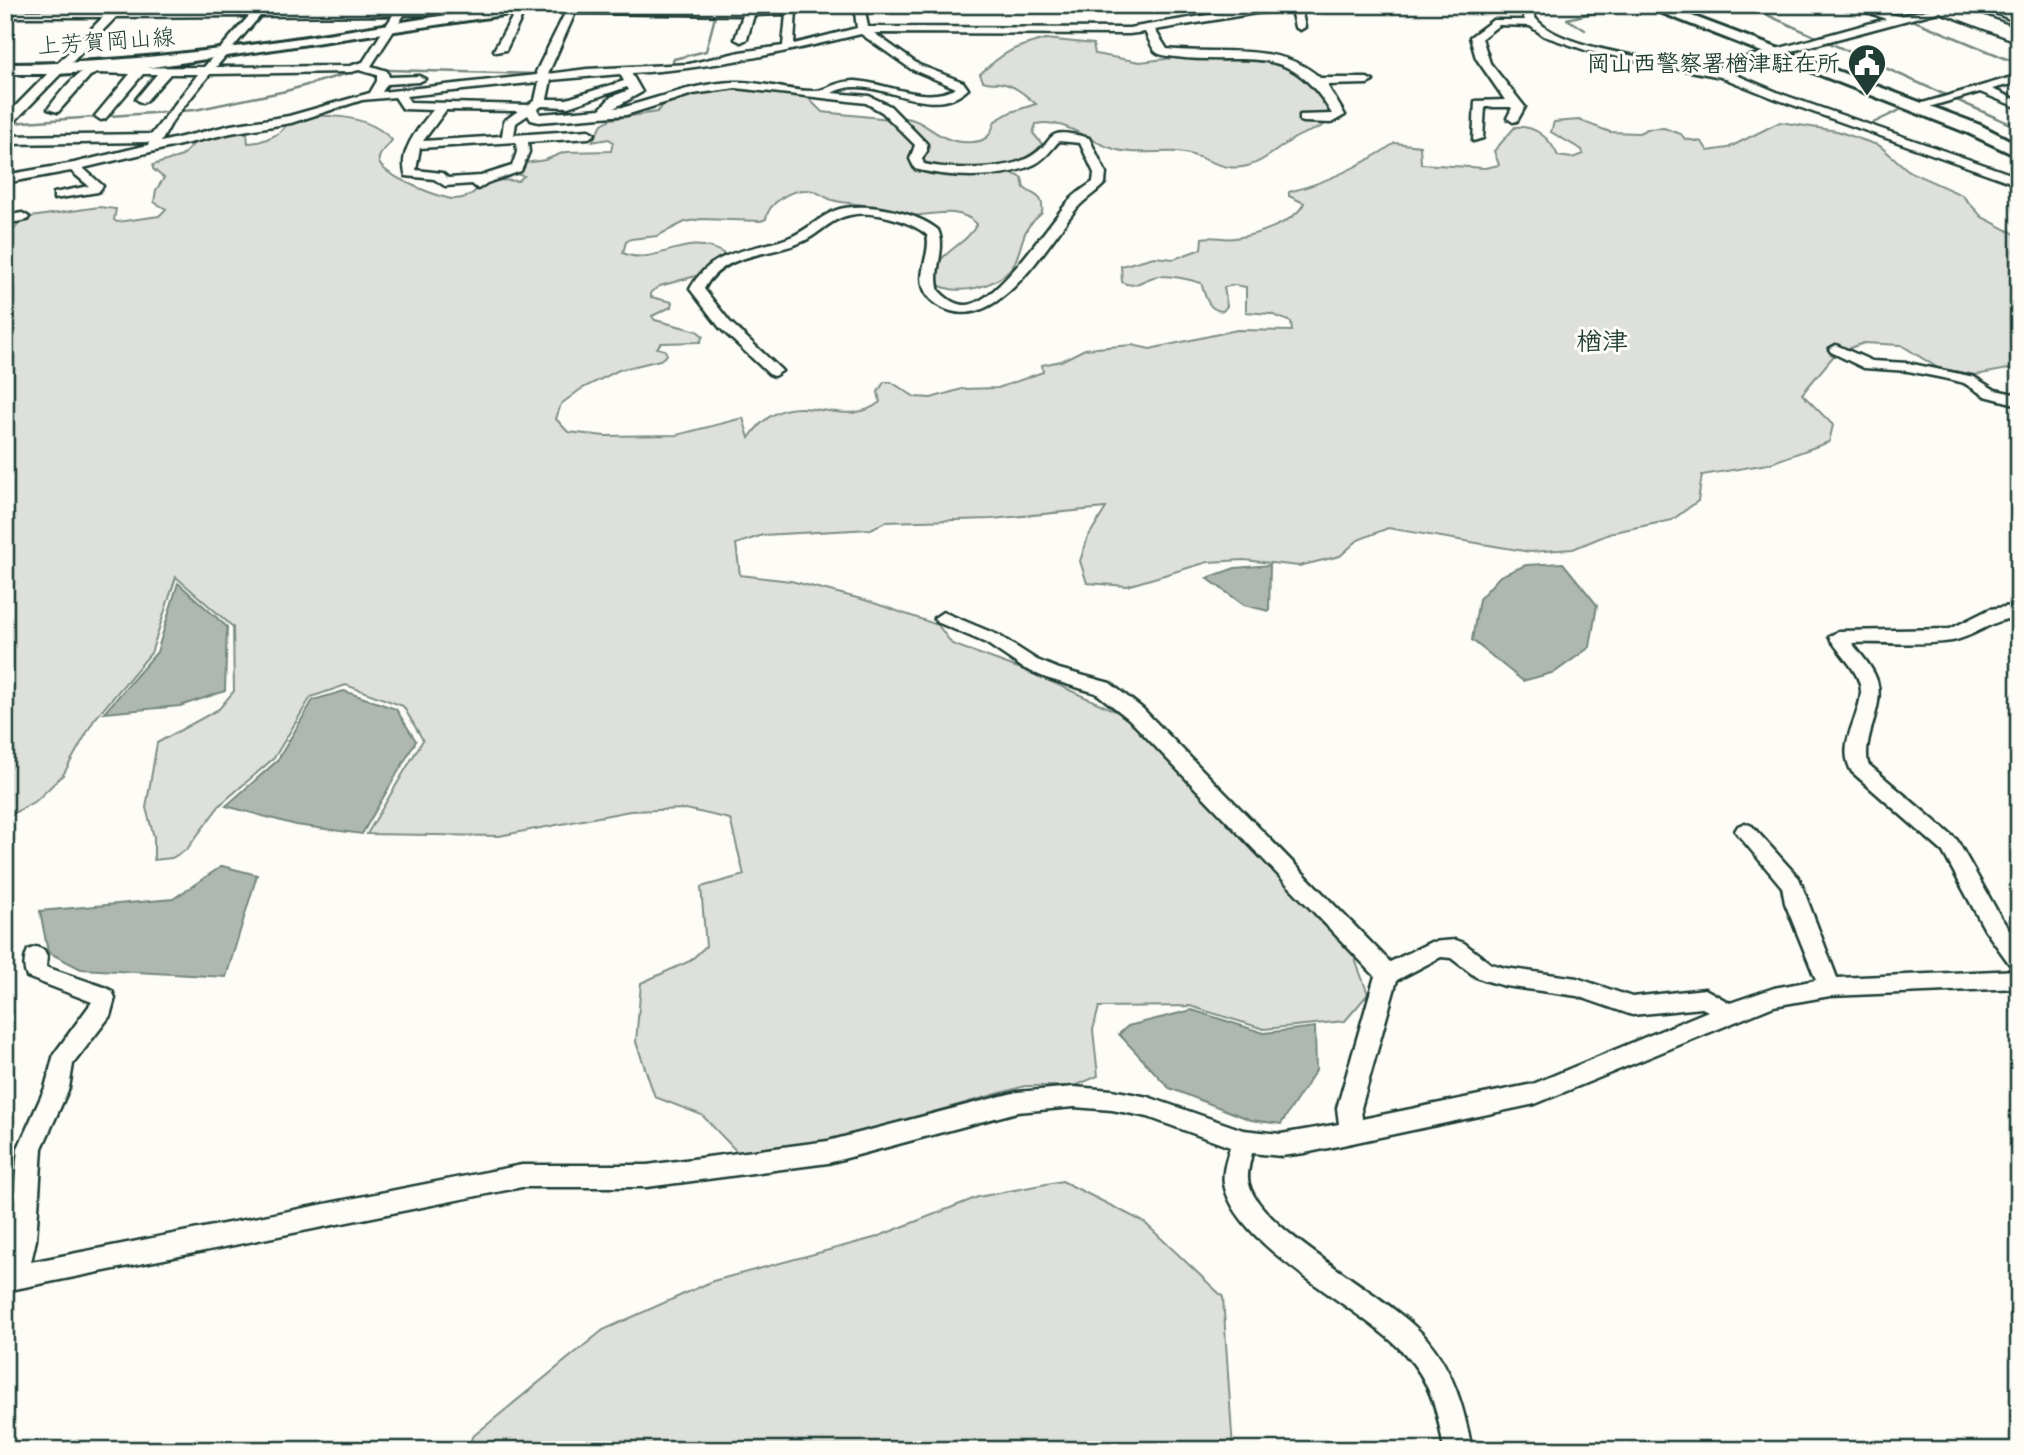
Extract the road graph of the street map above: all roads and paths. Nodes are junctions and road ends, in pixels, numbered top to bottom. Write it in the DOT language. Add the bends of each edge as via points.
graph roads {
  1 [pos="541,5"];
  2 [pos="859,5"];
  3 [pos="1316,5"];
  4 [pos="1525,5"];
  5 [pos="1649,5"];
  6 [pos="1854,5"];
  7 [pos="1981,5"];
  8 [pos="1295,6"];
  9 [pos="521,8"];
  10 [pos="1937,8"];
  11 [pos="571,10"];
  12 [pos="792,10"];
  13 [pos="115,12"];
  14 [pos="258,13"];
  15 [pos="750,13"];
  16 [pos="5,14"];
  17 [pos="402,14"];
  18 [pos="1897,20"];
  19 [pos="2019,20"];
  20 [pos="981,21"];
  21 [pos="1532,23"];
  22 [pos="914,27"];
  23 [pos="1148,27"];
  24 [pos="1300,27"];
  25 [pos="863,30"];
  26 [pos="2015,37"];
  27 [pos="741,39"];
  28 [pos="790,48"];
  29 [pos="500,50"];
  30 [pos="224,52"];
  31 [pos="1773,53"];
  32 [pos="361,67"];
  33 [pos="5,69"];
  34 [pos="93,71"];
  35 [pos="54,72"];
  36 [pos="138,72"];
  37 [pos="165,72"];
  38 [pos="207,72"];
  39 [pos="1717,72"];
  40 [pos="627,77"];
  41 [pos="542,78"];
  42 [pos="2019,78"];
  43 [pos="419,79"];
  44 [pos="383,81"];
  45 [pos="1367,81"];
  46 [pos="1317,82"];
  47 [pos="1982,89"];
  48 [pos="398,94"];
  49 [pos="374,95"];
  50 [pos="826,96"];
  51 [pos="142,99"];
  52 [pos="1511,103"];
  53 [pos="444,105"];
  54 [pos="534,105"];
  55 [pos="2019,105"];
  56 [pos="1915,107"];
  57 [pos="54,109"];
  58 [pos="603,112"];
  59 [pos="101,116"];
  60 [pos="573,116"];
  61 [pos="1304,118"];
  62 [pos="1513,118"];
  63 [pos="6,123"];
  64 [pos="570,134"];
  65 [pos="589,134"];
  66 [pos="1477,138"];
  67 [pos="522,139"];
  68 [pos="5,140"];
  69 [pos="507,140"];
  70 [pos="155,142"];
  71 [pos="416,145"];
  72 [pos="2019,152"];
  73 [pos="74,167"];
  74 [pos="35,176"];
  75 [pos="5,179"];
  76 [pos="2019,181"];
  77 [pos="41,189"];
  78 [pos="59,196"];
  79 [pos="22,217"];
  80 [pos="5,220"];
  81 [pos="1836,349"];
  82 [pos="774,371"];
  83 [pos="2019,400"];
  84 [pos="2019,611"];
  85 [pos="943,618"];
  86 [pos="1745,831"];
  87 [pos="36,956"];
  88 [pos="2019,960"];
  89 [pos="1387,974"];
  90 [pos="2019,979"];
  91 [pos="1830,986"];
  92 [pos="1728,1013"];
  93 [pos="1352,1133"];
  94 [pos="1243,1141"];
  95 [pos="8,1279"];
  96 [pos="1458,1450"];
  1 -- 9 [label="main road, 上芳賀岡山線"];
  2 -- 25 [label="street"];
  3 -- 8 [label="street"];
  4 -- 21 [label="street"];
  5 -- 31 [label="main road"];
  6 -- 18 [label="street"];
  7 -- 19 [label="street"];
  8 -- 23 [label="street"];
  8 -- 24 [label="street"];
  9 -- 17 [label="main road, 上芳賀岡山線" via="475,15"];
  9 -- 29 [label="street"];
  10 -- 18 [label="street"];
  10 -- 26 [label="highway"];
  11 -- 15 [label="street"];
  11 -- 41 [label="street"];
  12 -- 15 [label="street"];
  12 -- 28 [label="street"];
  13 -- 14 [label="street"];
  13 -- 16 [label="street"];
  13 -- 35 [label="street"];
  14 -- 17 [label="street"];
  14 -- 30 [label="street"];
  15 -- 27 [label="street"];
  17 -- 30 [label="main road, 上芳賀岡山線"];
  17 -- 32 [label="street"];
  18 -- 31 [label="street"];
  20 -- 22 [label="street" via="919,19 914,20"];
  21 -- 39 [label="street" via="1557,38 1606,52"];
  21 -- 52 [label="street" via="1497,22 1476,37 1481,57"];
  22 -- 23 [label="street" via="962,31 1129,31"];
  22 -- 25 [label="street"];
  23 -- 46 [label="street" via="1165,52 1272,57 1306,69"];
  25 -- 28 [label="street"];
  25 -- 50 [label="street" via="915,67 959,83 962,89 937,97 856,85 827,89"];
  28 -- 40 [label="street"];
  30 -- 34 [label="main road, 上芳賀岡山線"];
  30 -- 38 [label="street"];
  31 -- 39 [label="street"];
  31 -- 56 [label="main road"];
  32 -- 38 [label="street"];
  32 -- 44 [label="street" via="383,73"];
  33 -- 35 [label="main road, 上芳賀岡山線"];
  34 -- 35 [label="main road, 上芳賀岡山線"];
  34 -- 36 [label="street"];
  34 -- 57 [label="street"];
  35 -- 63 [label="street"];
  36 -- 37 [label="street"];
  36 -- 59 [label="street"];
  37 -- 38 [label="street"];
  37 -- 51 [label="street"];
  38 -- 70 [label="street"];
  39 -- 76 [label="street"];
  40 -- 41 [label="street" via="587,72"];
  40 -- 54 [label="street" via="568,103"];
  40 -- 58 [label="street" via="636,93 615,100"];
  41 -- 48 [label="street"];
  41 -- 54 [label="street" via="545,81"];
  42 -- 47 [label="street"];
  43 -- 44 [label="street"];
  44 -- 49 [label="street"];
  45 -- 46 [label="street"];
  46 -- 61 [label="street" via="1339,115"];
  47 -- 55 [label="street"];
  47 -- 56 [label="street"];
  48 -- 49 [label="street"];
  48 -- 53 [label="street" via="407,106"];
  49 -- 70 [label="street" via="291,119"];
  50 -- 58 [label="street" via="712,86 626,111"];
  50 -- 82 [label="street" via="858,97 886,109 921,144 916,159 930,171 981,171 1030,163 1055,138 1066,136 1085,141 1100,173 1099,183 1072,206 1024,267 985,304 973,309 958,309 931,294 927,283 936,243 933,232 870,211 838,213 795,241 754,249 720,266 700,281 697,289 725,325"];
  52 -- 62 [label="street" via="1519,107"];
  52 -- 66 [label="street" via="1479,104"];
  53 -- 54 [label="street"];
  53 -- 71 [label="street" via="428,121"];
  54 -- 60 [label="street" via="539,118"];
  54 -- 69 [label="street" via="510,121"];
  56 -- 72 [label="main road"];
  58 -- 60 [label="street"];
  60 -- 64 [label="street"];
  64 -- 65 [label="street"];
  64 -- 67 [label="street"];
  67 -- 69 [label="street"];
  67 -- 71 [label="street" via="517,167 480,182 445,182 438,176 410,173"];
  68 -- 70 [label="street"];
  69 -- 71 [label="street"];
  70 -- 73 [label="street"];
  73 -- 74 [label="street"];
  73 -- 78 [label="street" via="97,186"];
  74 -- 75 [label="street"];
  74 -- 77 [label="street"];
  79 -- 80 [label="street"];
  81 -- 83 [label="street" via="1869,365 1954,376"];
  84 -- 88 [label="street" via="1996,613 1950,635 1838,637 1867,678 1870,693 1857,739 1859,767 1950,846 1993,925"];
  85 -- 89 [label="street" via="992,639 1030,664 1103,688 1136,714"];
  86 -- 91 [label="street" via="1792,884"];
  87 -- 95 [label="street" via="35,971 51,981 104,998 102,1009 62,1061 57,1088 30,1148 23,1240"];
  89 -- 92 [label="street" via="1438,947 1456,949 1484,971 1505,977 1577,987 1632,1006 1705,998"];
  89 -- 93 [label="street" via="1349,1108"];
  90 -- 91 [label="street"];
  91 -- 92 [label="street" via="1774,997"];
  92 -- 93 [label="street" via="1535,1094"];
  93 -- 94 [label="street" via="1281,1145"];
  94 -- 95 [label="street" via="1148,1107 1112,1100 1074,1097 1017,1102 828,1152 647,1176 522,1176"];
  94 -- 96 [label="street" via="1236,1182 1255,1217 1290,1252 1416,1343 1451,1406"];
}
